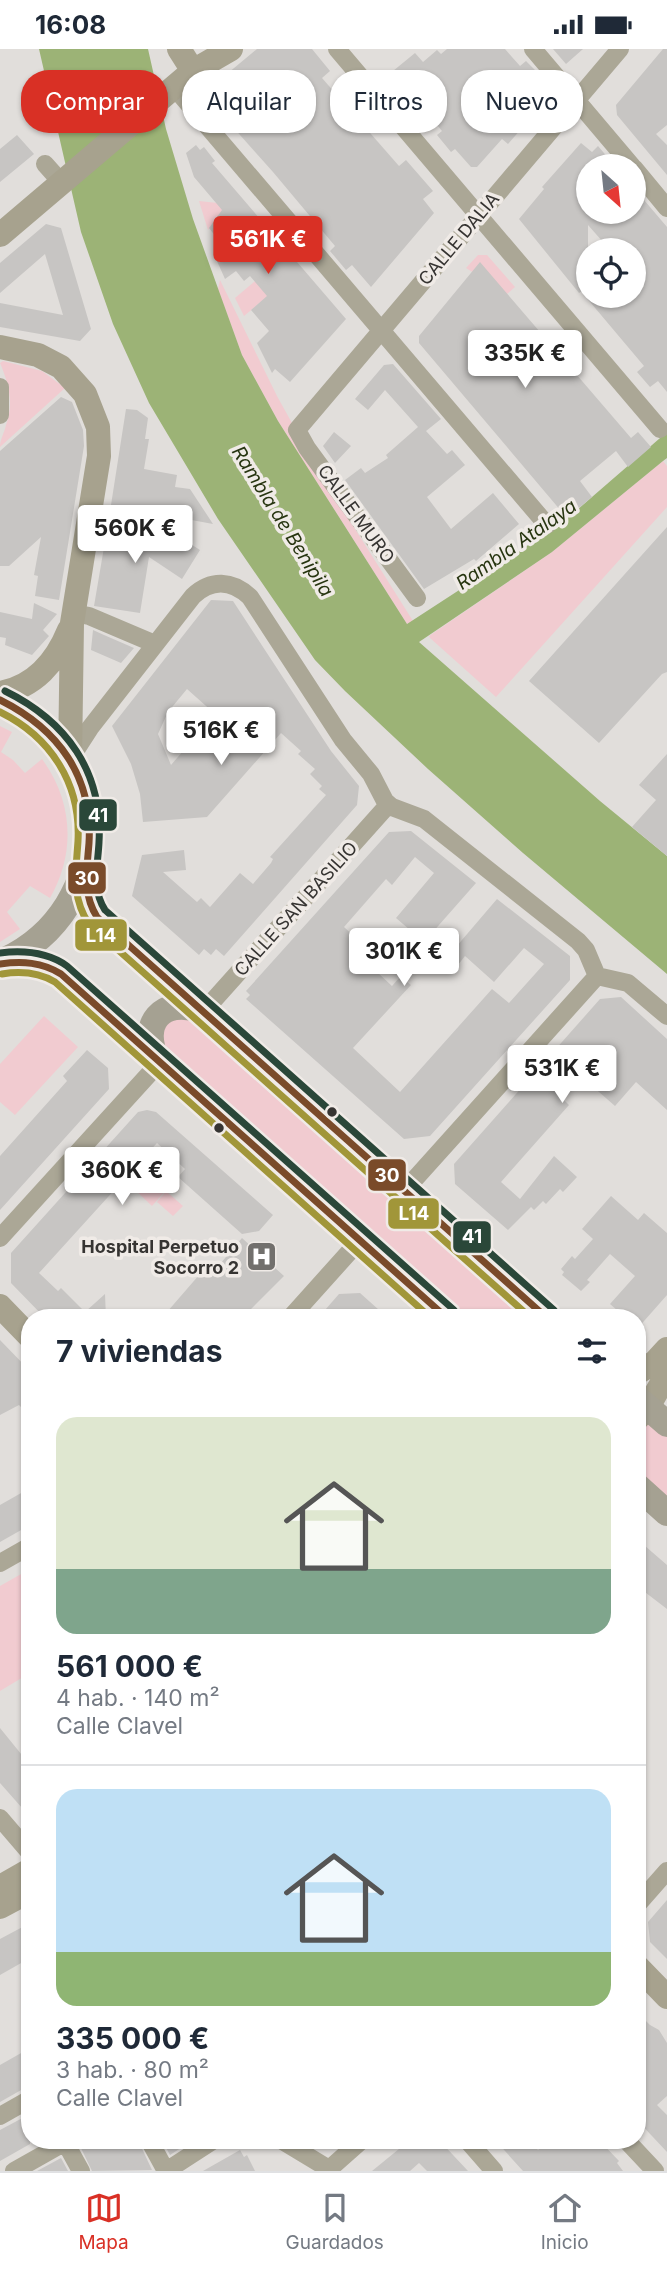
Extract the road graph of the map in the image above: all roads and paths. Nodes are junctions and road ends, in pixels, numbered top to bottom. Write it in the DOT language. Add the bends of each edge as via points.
graph roads {
  1 [pos="179,49"];
  2 [pos="211,49"];
  3 [pos="231,49"];
  4 [pos="337,49"];
  5 [pos="533,49"];
  6 [pos="621,49"];
  7 [pos="192,70"];
  8 [pos="194,70"];
  9 [pos="195,70"];
  10 [pos="551,70"];
  11 [pos="182,81"];
  12 [pos="168,93"];
  13 [pos="583,94"];
  14 [pos="168,95"];
  15 [pos="583,108"];
  16 [pos="114,133"];
  17 [pos="550,133"];
  18 [pos="622,154"];
  19 [pos="646,183"];
  20 [pos="667,208"];
  21 [pos="479,216"];
  22 [pos="0,235"];
  23 [pos="381,330"];
  24 [pos="0,347"];
  25 [pos="0,387"];
  26 [pos="0,415"];
  27 [pos="660,429"];
  28 [pos="297,430"];
  29 [pos="547,525"];
  30 [pos="417,598"];
  31 [pos="73,618"];
  32 [pos="154,646"];
  33 [pos="0,694"];
  34 [pos="0,700"];
  35 [pos="70,759"];
  36 [pos="388,804"];
  37 [pos="88,857"];
  38 [pos="0,963"];
  39 [pos="597,976"];
  40 [pos="202,1011"];
  41 [pos="667,1016"];
  42 [pos="158,1061"];
  43 [pos="404,1191"];
  44 [pos="0,1238"];
  45 [pos="360,1240"];
  46 [pos="0,1306"];
  47 [pos="298,1309"];
  48 [pos="437,1309"];
  49 [pos="537,1309"];
  50 [pos="21,1328"];
  51 [pos="667,1349"];
  52 [pos="646,1368"];
  53 [pos="667,1374"];
  54 [pos="647,1412"];
  55 [pos="646,1494"];
  56 [pos="667,1513"];
  57 [pos="21,1551"];
  58 [pos="0,1563"];
  59 [pos="0,1818"];
  60 [pos="21,1842"];
  61 [pos="667,1871"];
  62 [pos="21,1875"];
  63 [pos="0,1887"];
  64 [pos="646,1895"];
  65 [pos="21,1896"];
  66 [pos="0,1907"];
  67 [pos="646,1975"];
  68 [pos="667,1997"];
  69 [pos="21,2104"];
  70 [pos="0,2116"];
  71 [pos="53,2149"];
  72 [pos="71,2149"];
  73 [pos="154,2149"];
  74 [pos="200,2149"];
  75 [pos="295,2149"];
  76 [pos="352,2149"];
  77 [pos="475,2149"];
  78 [pos="634,2149"];
  79 [pos="14,2171"];
  80 [pos="81,2171"];
  81 [pos="166,2171"];
  82 [pos="328,2171"];
  83 [pos="494,2171"];
  84 [pos="655,2171"];
  1 -- 7 [label="main road"];
  2 -- 8 [label="main road"];
  3 -- 9 [label="main road"];
  4 -- 21 [label="street"];
  5 -- 10 [label="street"];
  6 -- 13 [label="street, CALLE DALIA"];
  11 -- 12 [label="main road"];
  14 -- 23 [label="street"];
  15 -- 18 [label="street"];
  16 -- 22 [label="main road" via="58,174"];
  17 -- 21 [label="street, CALLE DALIA"];
  19 -- 20 [label="street"];
  21 -- 23 [label="street, CALLE DALIA"];
  21 -- 27 [label="street"];
  23 -- 28 [label="street, CALLE DALIA"];
  23 -- 29 [label="street"];
  24 -- 31 [label="main road" via="38,355 61,367 78,384 95,415 100,445"];
  25 -- 26 [label="street"];
  28 -- 30 [label="street, CALLE MURO"];
  31 -- 32 [label="street" via="89,616"];
  31 -- 33 [label="main road" via="60,649 42,673"];
  31 -- 35 [label="main road"];
  32 -- 35 [label="street"];
  32 -- 36 [label="street" via="204,588 217,583 232,585 250,597"];
  34 -- 35 [label="main road" via="39,723"];
  35 -- 37 [label="main road" via="88,808"];
  36 -- 39 [label="street" via="424,819 579,941"];
  36 -- 40 [label="street, CALLE SAN BASILIO"];
  37 -- 38 [label="main road" via="77,889 46,934"];
  37 -- 40 [label="main road" via="86,893 94,914"];
  38 -- 42 [label="main road" via="40,964 55,970"];
  39 -- 41 [label="street" via="628,983"];
  39 -- 43 [label="street"];
  40 -- 42 [label="main road" via="175,1007 157,1017 149,1035"];
  40 -- 43 [label="main road"];
  42 -- 44 [label="street"];
  42 -- 45 [label="main road"];
  43 -- 49 [label="main road"];
  45 -- 47 [label="street"];
  45 -- 48 [label="main road"];
  46 -- 50 [label="main road"];
  51 -- 52 [label="main road"];
  53 -- 54 [label="main road"];
  55 -- 56 [label="main road"];
  57 -- 58 [label="street"];
  59 -- 60 [label="street"];
  61 -- 64 [label="street"];
  62 -- 63 [label="main road"];
  65 -- 66 [label="main road"];
  67 -- 68 [label="main road"];
  69 -- 70 [label="street"];
  71 -- 79 [label="street"];
  72 -- 80 [label="street"];
  73 -- 81 [label="street"];
  74 -- 81 [label="street"];
  75 -- 82 [label="street"];
  76 -- 82 [label="street"];
  77 -- 83 [label="street"];
  78 -- 84 [label="street"];
}
